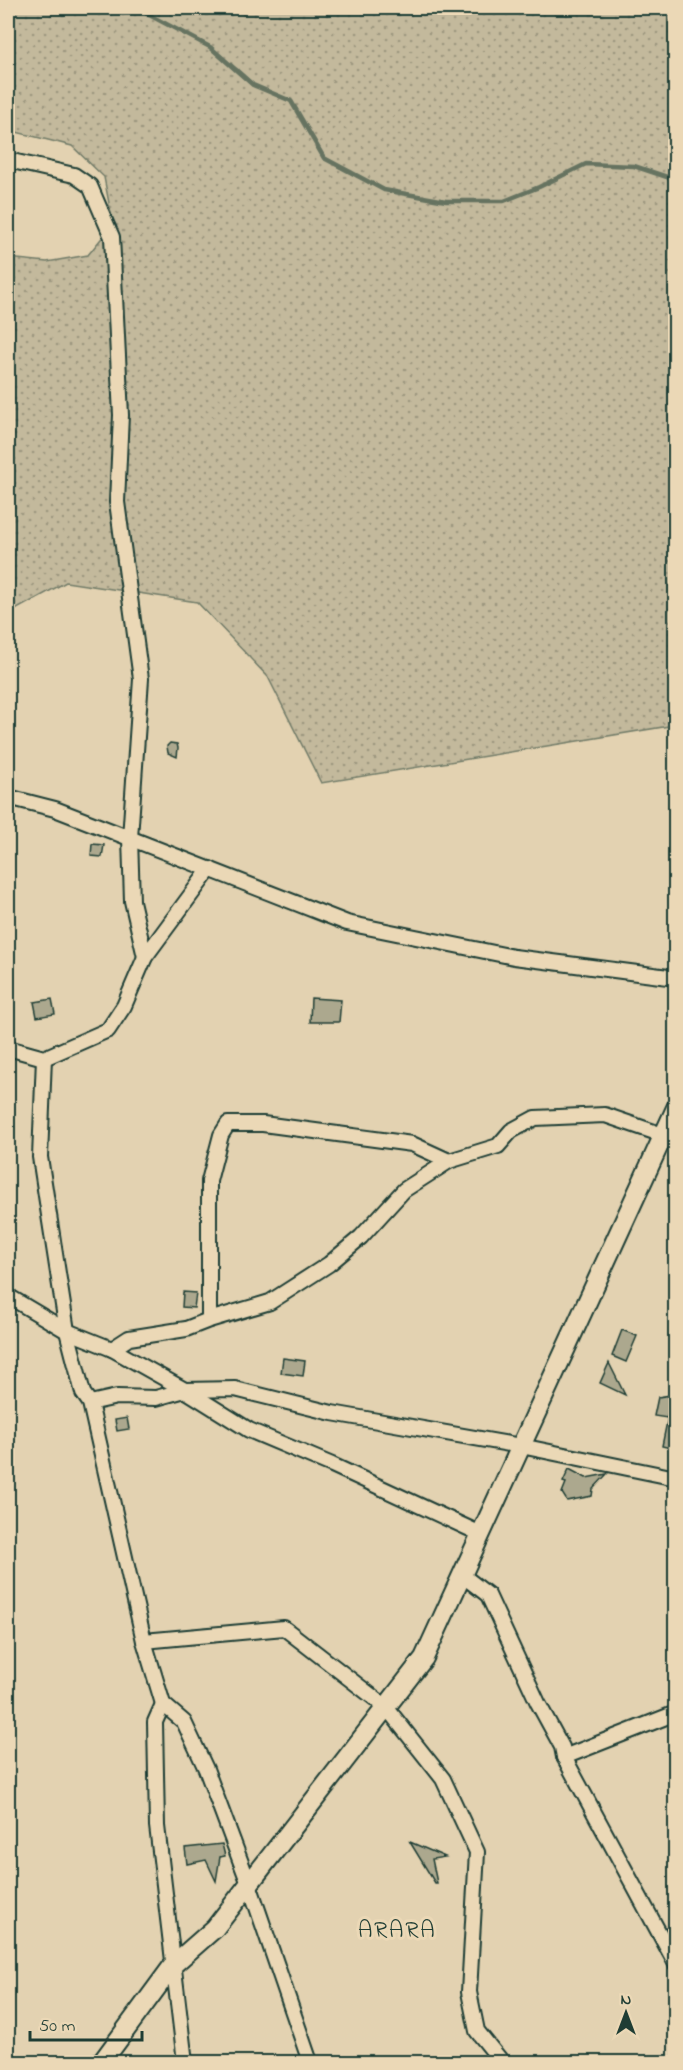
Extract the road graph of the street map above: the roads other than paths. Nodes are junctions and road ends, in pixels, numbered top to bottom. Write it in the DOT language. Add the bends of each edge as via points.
graph roads {
  1 [pos="8,160"];
  2 [pos="8,796"];
  3 [pos="130,838"];
  4 [pos="210,869"];
  5 [pos="145,957"];
  6 [pos="675,978"];
  7 [pos="8,1048"];
  8 [pos="44,1058"];
  9 [pos="675,1108"];
  10 [pos="663,1135"];
  11 [pos="449,1161"];
  12 [pos="8,1296"];
  13 [pos="208,1320"];
  14 [pos="67,1330"];
  15 [pos="112,1349"];
  16 [pos="185,1390"];
  17 [pos="90,1403"];
  18 [pos="521,1446"];
  19 [pos="675,1478"];
  20 [pos="481,1534"];
  21 [pos="462,1575"];
  22 [pos="144,1641"];
  23 [pos="163,1704"];
  24 [pos="386,1707"];
  25 [pos="675,1713"];
  26 [pos="564,1757"];
  27 [pos="249,1884"];
  28 [pos="174,1964"];
  29 [pos="675,1964"];
  30 [pos="102,2062"];
  31 [pos="185,2062"];
  32 [pos="310,2062"];
  33 [pos="502,2062"];
  1 -- 3 [label="street" via="74,175 90,186 112,237 121,415 117,502 141,679"];
  2 -- 3 [label="street"];
  3 -- 4 [label="street"];
  3 -- 5 [label="street" via="132,901"];
  4 -- 5 [label="street"];
  4 -- 6 [label="street" via="347,923 514,957"];
  5 -- 8 [label="street" via="124,1006 108,1030"];
  7 -- 8 [label="street"];
  8 -- 14 [label="street" via="40,1157"];
  9 -- 10 [label="main road"];
  10 -- 11 [label="street" via="605,1115 535,1118 511,1131 498,1146"];
  10 -- 18 [label="main road"];
  11 -- 13 [label="street" via="404,1190 361,1237 328,1264 270,1302"];
  11 -- 13 [label="street" via="412,1144 263,1124 228,1124 221,1135 208,1182"];
  12 -- 14 [label="street"];
  13 -- 15 [label="street" via="186,1329 129,1338"];
  14 -- 15 [label="street"];
  14 -- 17 [label="street" via="83,1393"];
  15 -- 16 [label="street"];
  16 -- 17 [label="street" via="156,1398 117,1397"];
  16 -- 18 [label="street" via="235,1389 332,1413"];
  16 -- 20 [label="street" via="249,1430"];
  17 -- 22 [label="street"];
  18 -- 19 [label="street"];
  18 -- 20 [label="main road"];
  20 -- 21 [label="main road"];
  21 -- 24 [label="main road" via="424,1658"];
  21 -- 26 [label="street" via="488,1595"];
  22 -- 23 [label="street"];
  22 -- 24 [label="street" via="285,1628"];
  23 -- 27 [label="street" via="184,1722"];
  23 -- 28 [label="street" via="155,1722 158,1826"];
  24 -- 27 [label="main road"];
  24 -- 33 [label="street" via="443,1779 477,1852 470,1992 477,2031"];
  25 -- 26 [label="street"];
  26 -- 29 [label="street"];
  27 -- 28 [label="main road" via="215,1928"];
  27 -- 32 [label="street"];
  28 -- 30 [label="main road"];
  28 -- 31 [label="street"];
}
